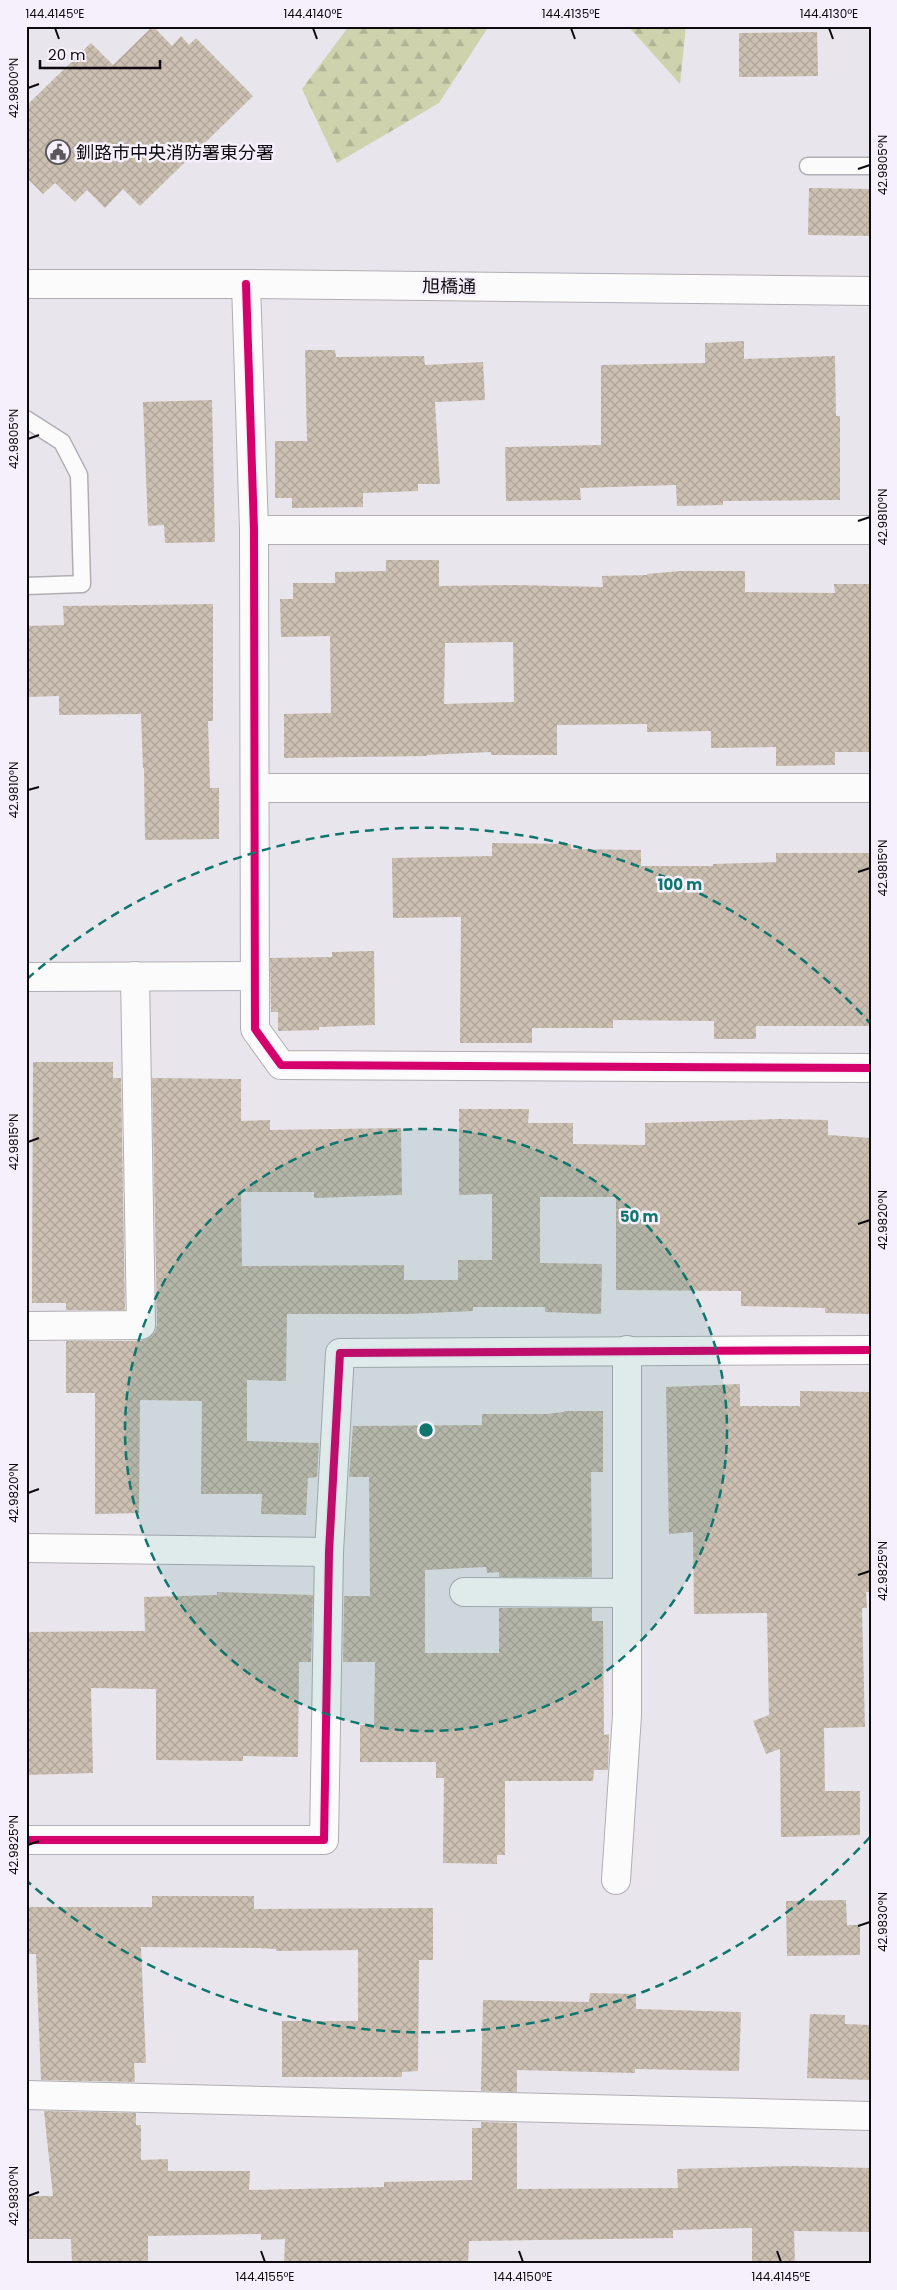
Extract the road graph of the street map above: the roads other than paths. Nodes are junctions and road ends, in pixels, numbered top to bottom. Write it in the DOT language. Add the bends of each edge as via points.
graph roads {
  1 [pos="808,166"];
  2 [pos="871,166"];
  3 [pos="26,284"];
  4 [pos="246,284"];
  5 [pos="871,291"];
  6 [pos="26,419"];
  7 [pos="254,530"];
  8 [pos="871,530"];
  9 [pos="26,586"];
  10 [pos="255,788"];
  11 [pos="871,788"];
  12 [pos="135,976"];
  13 [pos="255,976"];
  14 [pos="26,977"];
  15 [pos="871,1068"];
  16 [pos="26,1326"];
  17 [pos="627,1350"];
  18 [pos="871,1350"];
  19 [pos="26,1548"];
  20 [pos="329,1552"];
  21 [pos="464,1592"];
  22 [pos="627,1593"];
  23 [pos="26,1840"];
  24 [pos="616,1880"];
  25 [pos="26,2095"];
  26 [pos="871,2116"];
  1 -- 2 [label="lane"];
  3 -- 4 [label="street, 旭橋通"];
  4 -- 5 [label="street, 旭橋通"];
  4 -- 7 [label="street"];
  6 -- 9 [label="lane" via="62,442 79,475 82,584"];
  7 -- 8 [label="street"];
  7 -- 10 [label="street"];
  10 -- 11 [label="street"];
  10 -- 13 [label="street"];
  12 -- 13 [label="street"];
  12 -- 14 [label="street"];
  12 -- 16 [label="street" via="142,1326"];
  13 -- 15 [label="street" via="255,1029 281,1065"];
  17 -- 18 [label="street"];
  17 -- 20 [label="street" via="340,1353"];
  17 -- 22 [label="street"];
  19 -- 20 [label="street"];
  20 -- 23 [label="street" via="324,1840"];
  21 -- 22 [label="street"];
  22 -- 24 [label="street" via="626,1715"];
  25 -- 26 [label="street"];
}
